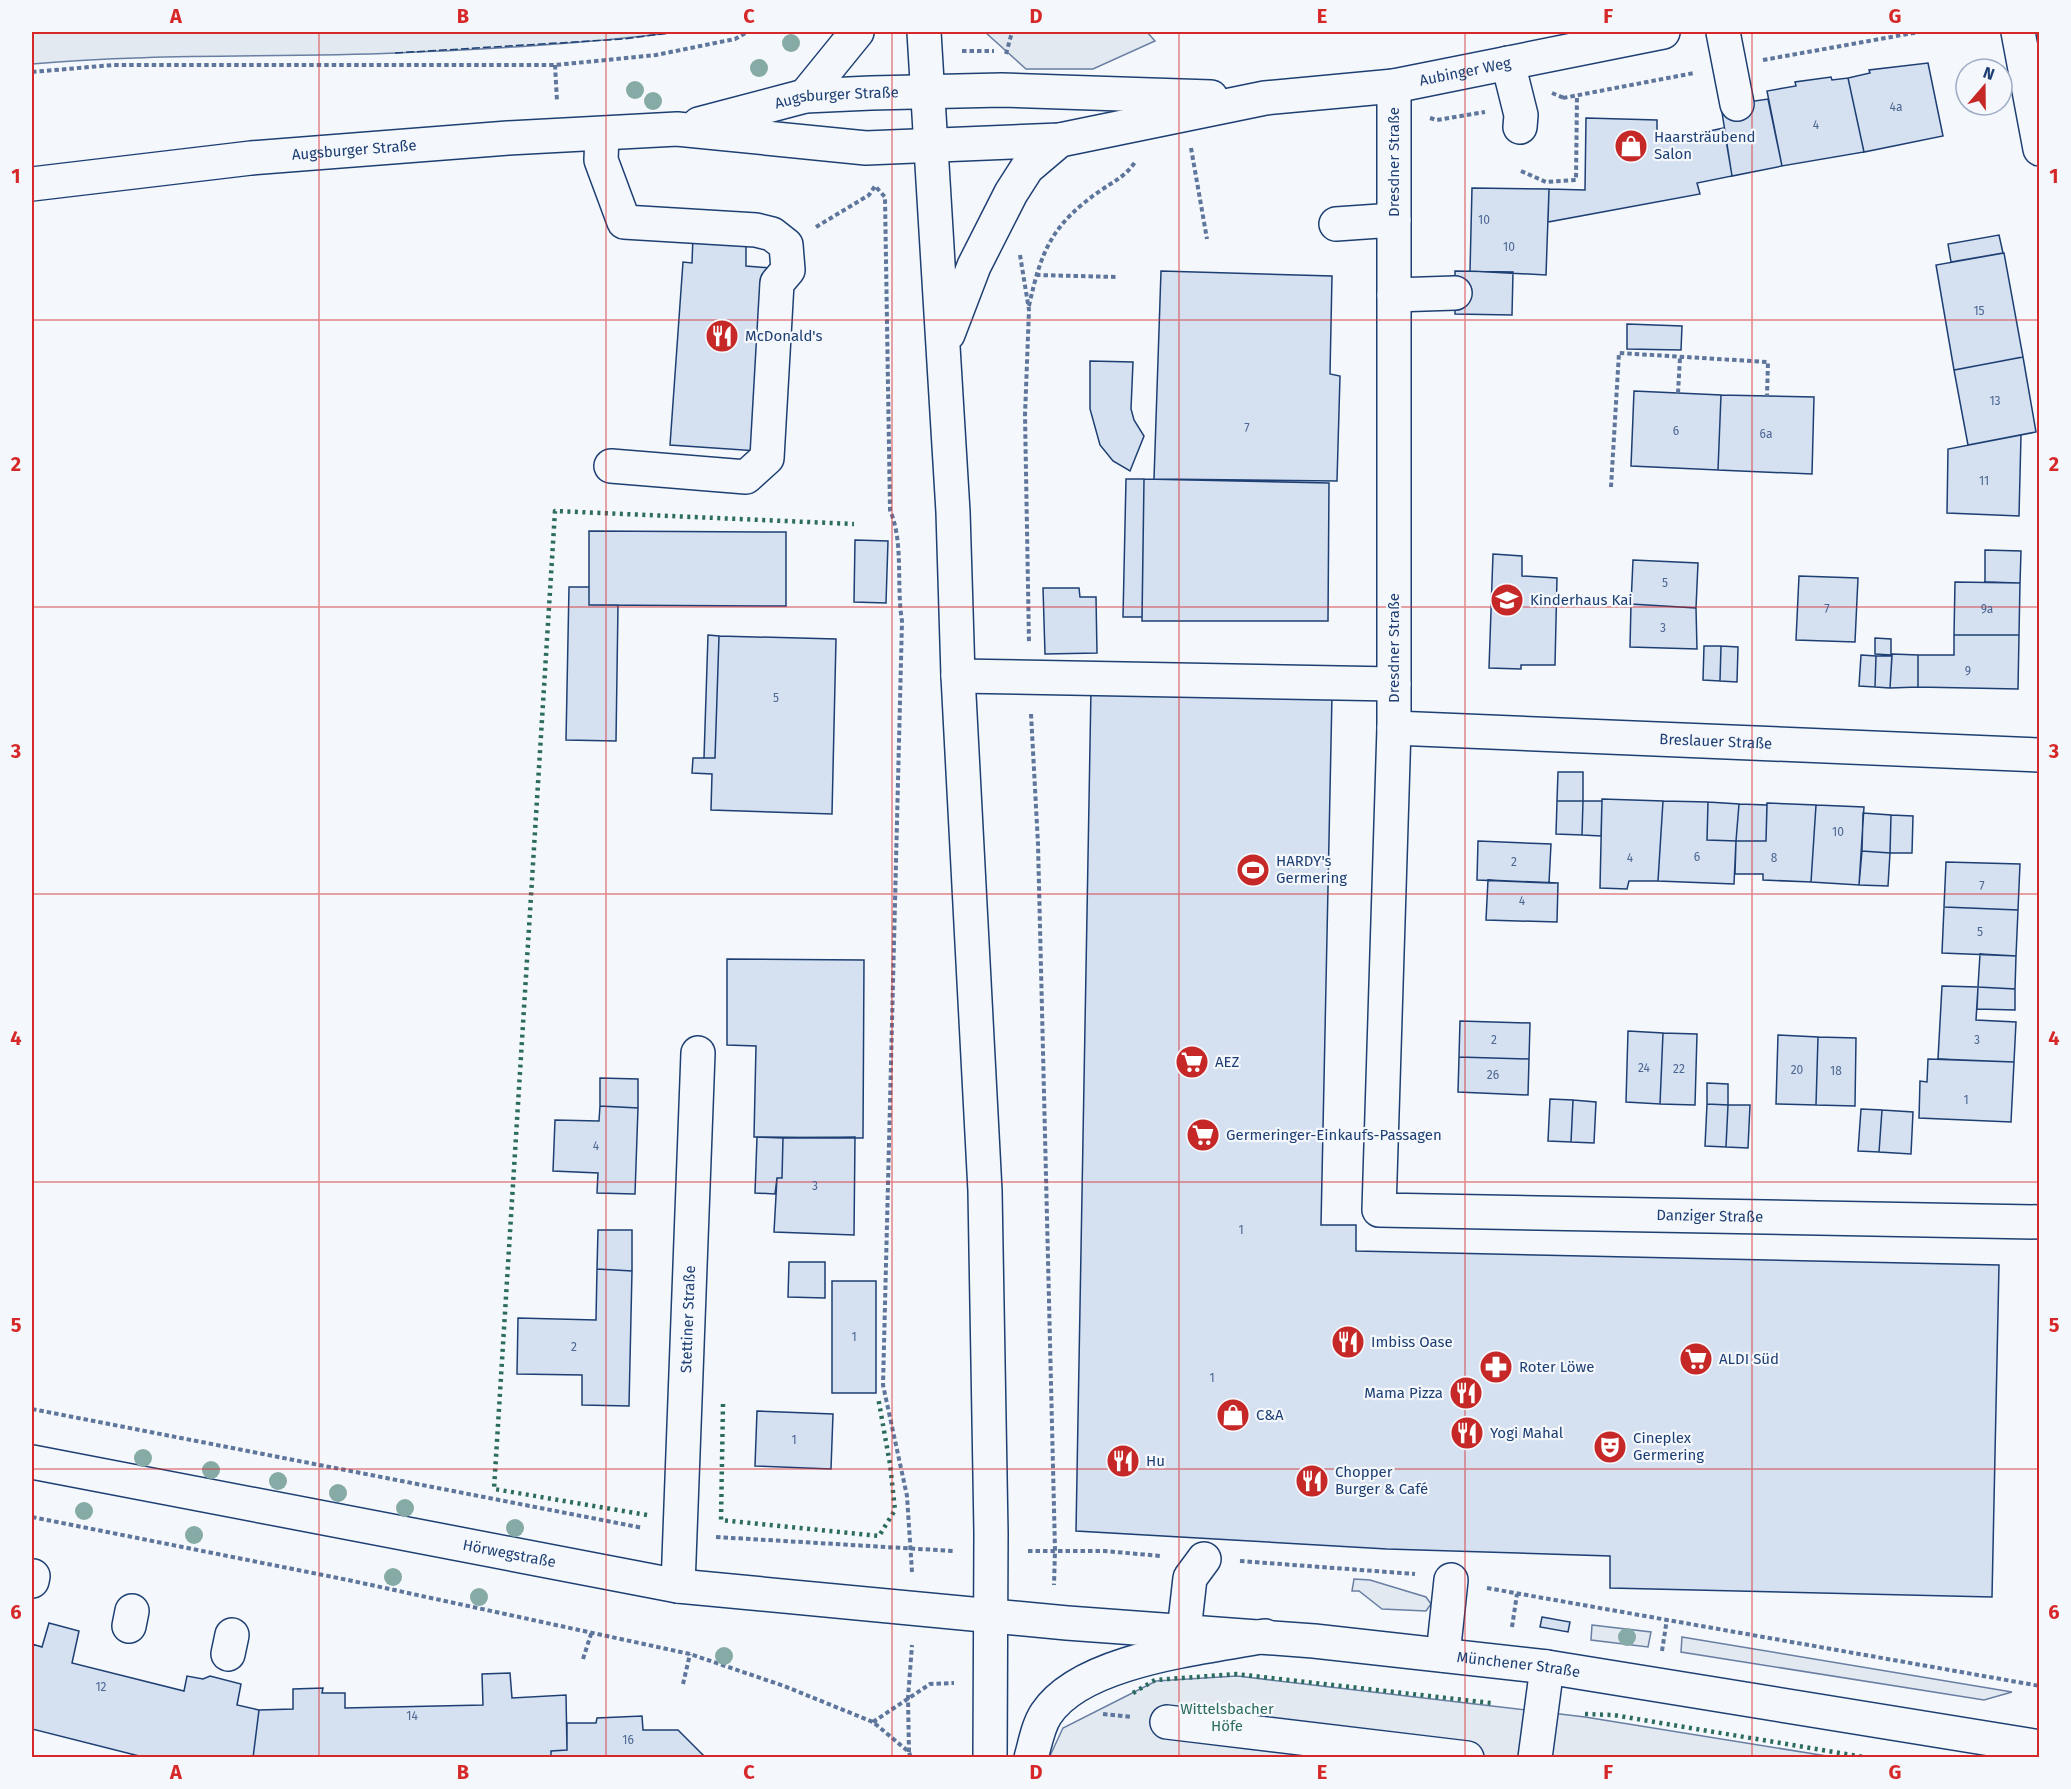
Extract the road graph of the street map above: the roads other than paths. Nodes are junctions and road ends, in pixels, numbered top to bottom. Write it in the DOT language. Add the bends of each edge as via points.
graph roads {
  1 [pos="857,32"];
  2 [pos="924,32"];
  3 [pos="1663,32"];
  4 [pos="1723,32"];
  5 [pos="2018,32"];
  6 [pos="1508,63"];
  7 [pos="928,92"];
  8 [pos="805,96"];
  9 [pos="1265,98"];
  10 [pos="1394,99"];
  11 [pos="1737,104"];
  12 [pos="1519,116"];
  13 [pos="677,129"];
  14 [pos="602,134"];
  15 [pos="1060,140"];
  16 [pos="931,146"];
  17 [pos="2040,149"];
  18 [pos="32,184"];
  19 [pos="1394,220"];
  20 [pos="1336,224"];
  21 [pos="1455,293"];
  22 [pos="1394,295"];
  23 [pos="944,344"];
  24 [pos="611,466"];
  25 [pos="958,676"];
  26 [pos="1394,684"];
  27 [pos="1394,728"];
  28 [pos="2040,755"];
  29 [pos="698,1053"];
  30 [pos="1379,1210"];
  31 [pos="2040,1222"];
  32 [pos="32,1462"];
  33 [pos="1204,1559"];
  34 [pos="1451,1580"];
  35 [pos="678,1586"];
  36 [pos="991,1615"];
  37 [pos="1184,1631"];
  38 [pos="1265,1636"];
  39 [pos="1443,1655"];
  40 [pos="1547,1667"];
  41 [pos="1167,1722"];
  42 [pos="2040,1747"];
  43 [pos="990,1758"];
  44 [pos="1031,1758"];
  45 [pos="1467,1758"];
  46 [pos="1535,1758"];
  1 -- 8 [label="street"];
  2 -- 7 [label="street"];
  3 -- 6 [label="street, Aubinger Weg"];
  4 -- 11 [label="street"];
  5 -- 17 [label="street"];
  6 -- 10 [label="street, Aubinger Weg"];
  6 -- 12 [label="street"];
  7 -- 8 [label="street, Augsburger Straße"];
  7 -- 9 [label="street, Aubinger Weg" via="1002,90"];
  7 -- 16 [label="street"];
  8 -- 13 [label="street, Augsburger Straße"];
  9 -- 10 [label="street, Aubinger Weg"];
  9 -- 15 [label="street, Aubinger Weg"];
  10 -- 19 [label="street, Dresdner Straße"];
  13 -- 14 [label="street, Augsburger Straße"];
  13 -- 16 [label="street, Augsburger Straße" via="866,148"];
  14 -- 18 [label="street, Augsburger Straße" via="263,158"];
  14 -- 24 [label="street" via="601,160 624,222 772,234 786,245 788,270 777,283 767,458 747,477"];
  15 -- 16 [label="street, Aubinger Weg"];
  15 -- 23 [label="street" via="1027,168 1011,193 974,266"];
  16 -- 23 [label="street"];
  19 -- 20 [label="street"];
  19 -- 22 [label="street, Dresdner Straße"];
  21 -- 22 [label="street"];
  22 -- 26 [label="street, Dresdner Straße"];
  23 -- 25 [label="street"];
  25 -- 26 [label="street"];
  25 -- 36 [label="street" via="985,1191"];
  26 -- 27 [label="street, Dresdner Straße"];
  27 -- 28 [label="street, Breslauer Straße"];
  27 -- 30 [label="street, Dresdner Straße"];
  29 -- 35 [label="street, Stettiner Straße"];
  30 -- 31 [label="street, Danziger Straße"];
  32 -- 35 [label="street, Hörwegstraße"];
  33 -- 37 [label="street" via="1190,1578"];
  34 -- 39 [label="street"];
  35 -- 36 [label="street, Hörwegstraße"];
  36 -- 37 [label="street, Münchener Straße"];
  36 -- 43 [label="street"];
  37 -- 38 [label="street, Münchener Straße"];
  38 -- 39 [label="street, Münchener Straße"];
  38 -- 44 [label="street" via="1121,1664 1080,1685 1046,1714"];
  39 -- 40 [label="street, Münchener Straße"];
  40 -- 42 [label="street, Münchener Straße"];
  40 -- 46 [label="street"];
  41 -- 45 [label="street"];
}
